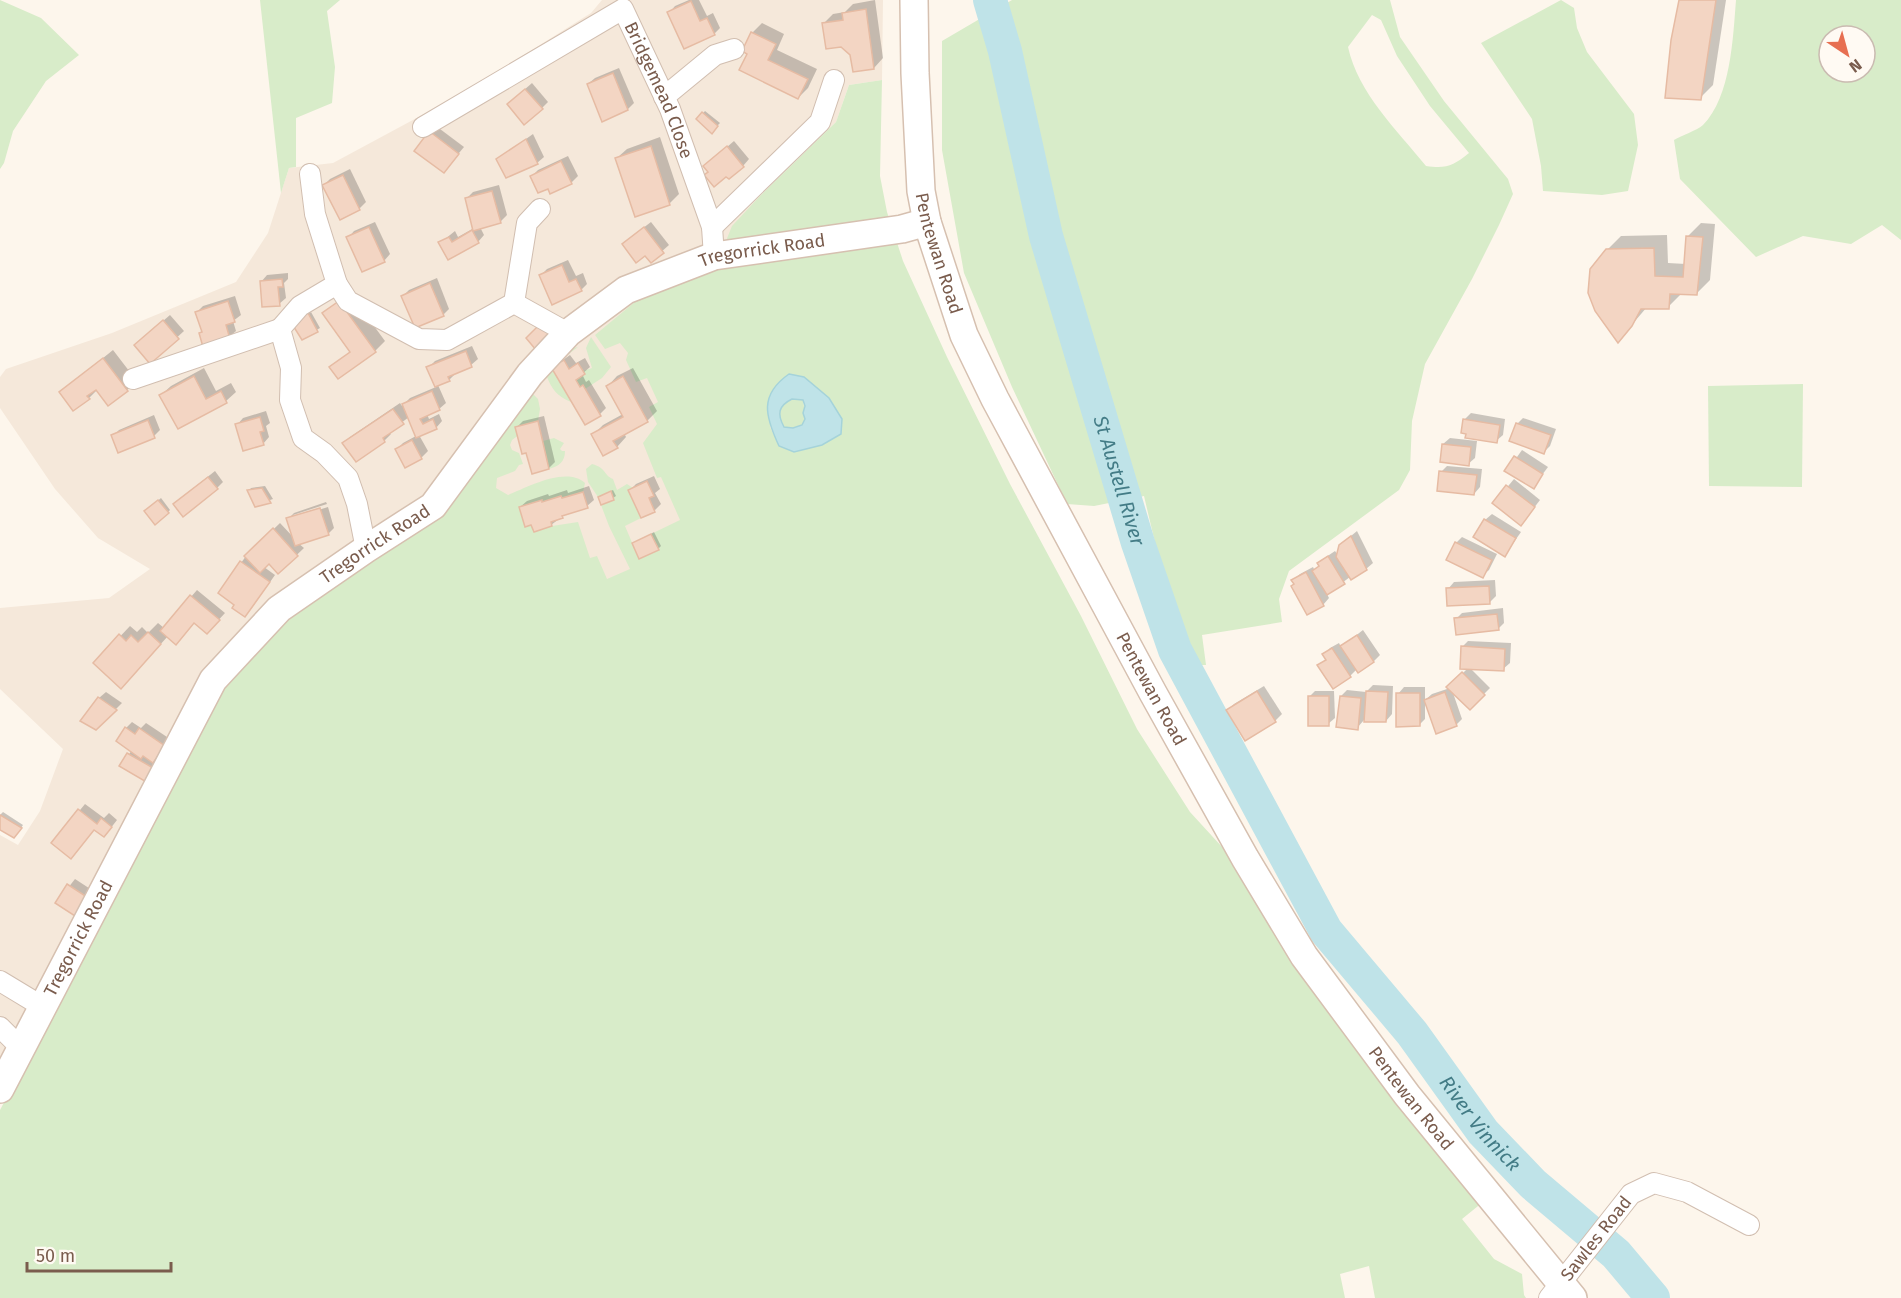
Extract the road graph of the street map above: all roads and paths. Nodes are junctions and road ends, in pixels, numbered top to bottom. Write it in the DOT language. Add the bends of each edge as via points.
graph roads {
  1 [pos="914,0"];
  2 [pos="734,50"];
  3 [pos="834,80"];
  4 [pos="664,97"];
  5 [pos="423,127"];
  6 [pos="310,174"];
  7 [pos="540,209"];
  8 [pos="927,222"];
  9 [pos="712,227"];
  10 [pos="714,256"];
  11 [pos="337,284"];
  12 [pos="514,303"];
  13 [pos="280,329"];
  14 [pos="568,333"];
  15 [pos="133,379"];
  16 [pos="366,549"];
  17 [pos="0,981"];
  18 [pos="43,1007"];
  19 [pos="0,1027"];
  20 [pos="21,1048"];
  21 [pos="0,1089"];
  22 [pos="1749,1225"];
  23 [pos="1560,1293"];
  1 -- 8 [label="main road, Pentewan Road" via="921,179"];
  2 -- 4 [label="street" via="715,55"];
  3 -- 9 [label="street" via="820,122"];
  4 -- 5 [label="street, Bridgemead Close" via="623,9"];
  4 -- 9 [label="street, Bridgemead Close"];
  6 -- 11 [label="street" via="315,214"];
  7 -- 12 [label="street" via="527,222"];
  8 -- 10 [label="main road, Tregorrick Road"];
  8 -- 23 [label="main road, Pentewan Road" via="964,334 995,399 1245,858 1304,956"];
  9 -- 10 [label="street, Bridgemead Close"];
  10 -- 14 [label="main road, Tregorrick Road" via="626,290"];
  11 -- 12 [label="street" via="348,301 419,339 447,340"];
  11 -- 13 [label="street" via="300,306"];
  12 -- 14 [label="street"];
  13 -- 15 [label="street"];
  13 -- 16 [label="street" via="291,368 290,400 303,438 348,477"];
  14 -- 16 [label="main road, Tregorrick Road" via="530,374 433,506"];
  16 -- 18 [label="main road, Tregorrick Road" via="279,609 213,680"];
  17 -- 18 [label="street"];
  18 -- 20 [label="main road, Tregorrick Road"];
  19 -- 20 [label="street"];
  20 -- 21 [label="main road, Tregorrick Road"];
  22 -- 23 [label="street, Sawles Road" via="1687,1192 1654,1183 1631,1194 1589,1247"];
}
